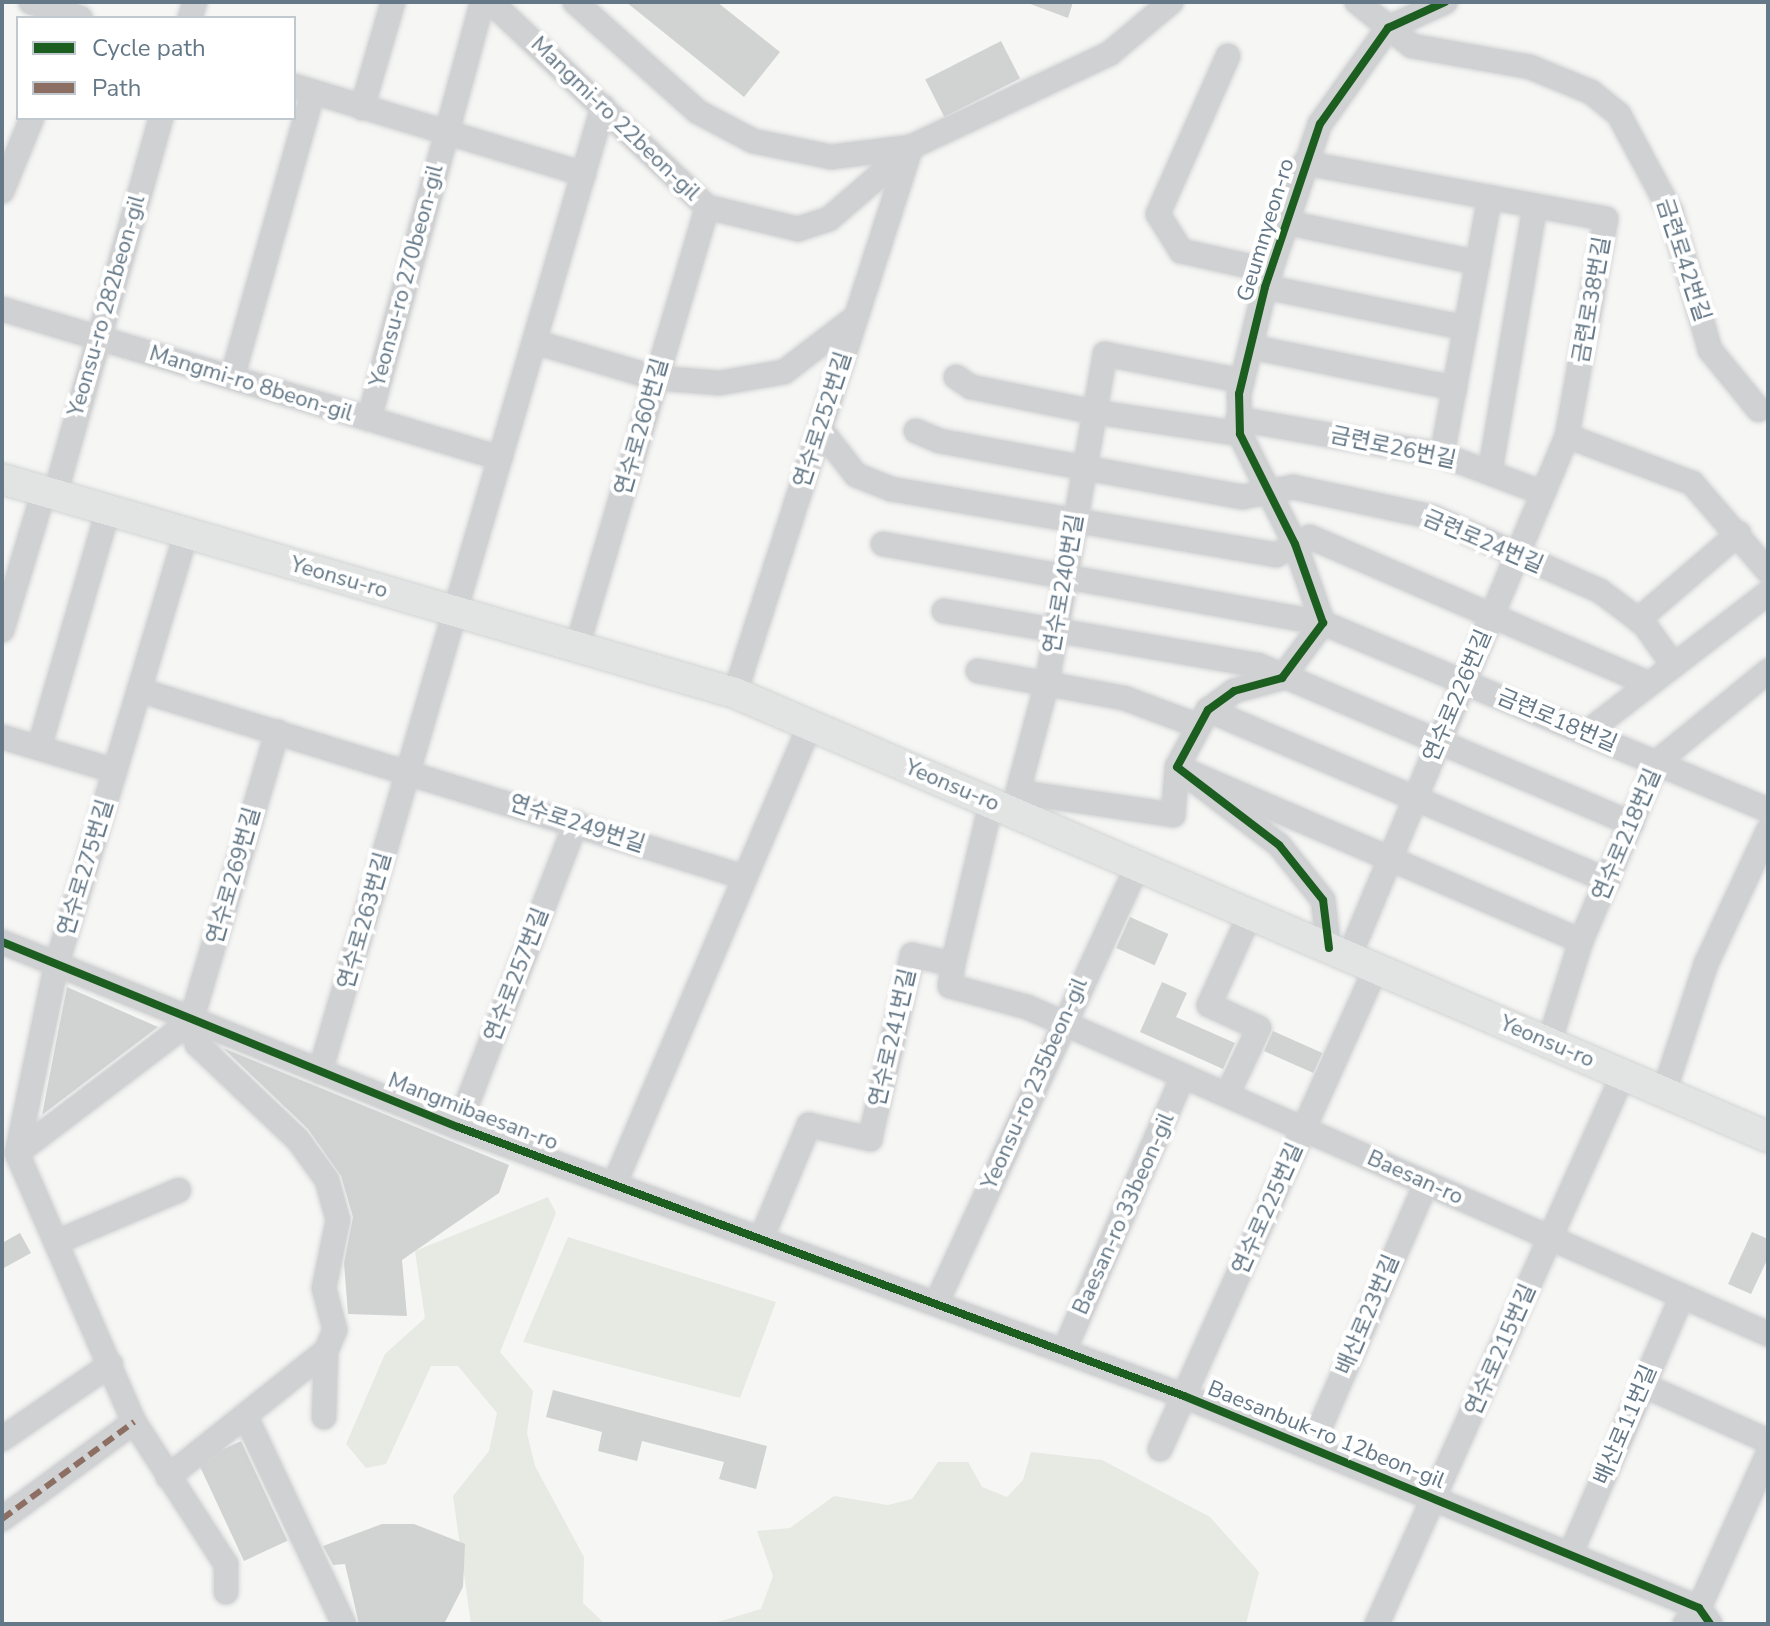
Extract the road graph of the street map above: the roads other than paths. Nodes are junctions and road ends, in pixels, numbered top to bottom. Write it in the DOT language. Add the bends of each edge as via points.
graph roads {
  1 [pos="31,2"];
  2 [pos="393,2"];
  3 [pos="482,2"];
  4 [pos="491,2"];
  5 [pos="575,2"];
  6 [pos="1171,2"];
  7 [pos="1357,2"];
  8 [pos="1445,2"];
  9 [pos="72,16"];
  10 [pos="1388,28"];
  11 [pos="1228,56"];
  12 [pos="304,89"];
  13 [pos="603,107"];
  14 [pos="362,108"];
  15 [pos="31,120"];
  16 [pos="160,120"];
  17 [pos="446,134"];
  18 [pos="911,147"];
  19 [pos="1305,163"];
  20 [pos="584,174"];
  21 [pos="2,191"];
  22 [pos="1490,197"];
  23 [pos="1535,206"];
  24 [pos="707,207"];
  25 [pos="1289,223"];
  26 [pos="1478,263"];
  27 [pos="1268,279"];
  28 [pos="2,309"];
  29 [pos="856,317"];
  30 [pos="1466,328"];
  31 [pos="97,337"];
  32 [pos="535,342"];
  33 [pos="1251,347"];
  34 [pos="956,377"];
  35 [pos="232,378"];
  36 [pos="656,378"];
  37 [pos="1242,381"];
  38 [pos="1455,388"];
  39 [pos="1759,410"];
  40 [pos="1095,412"];
  41 [pos="369,419"];
  42 [pos="1239,426"];
  43 [pos="820,429"];
  44 [pos="916,431"];
  45 [pos="1567,436"];
  46 [pos="1442,455"];
  47 [pos="500,458"];
  48 [pos="1085,464"];
  49 [pos="1490,472"];
  50 [pos="2,479"];
  51 [pos="1268,489"];
  52 [pos="50,493"];
  53 [pos="1543,493"];
  54 [pos="108,510"];
  55 [pos="1075,521"];
  56 [pos="186,533"];
  57 [pos="1739,533"];
  58 [pos="883,544"];
  59 [pos="1295,544"];
  60 [pos="1516,557"];
  61 [pos="1768,571"];
  62 [pos="1065,577"];
  63 [pos="1768,593"];
  64 [pos="456,611"];
  65 [pos="944,611"];
  66 [pos="1492,616"];
  67 [pos="1638,620"];
  68 [pos="1323,623"];
  69 [pos="2,630"];
  70 [pos="1056,631"];
  71 [pos="577,647"];
  72 [pos="1671,662"];
  73 [pos="978,671"];
  74 [pos="1768,671"];
  75 [pos="1282,678"];
  76 [pos="1464,682"];
  77 [pos="1047,683"];
  78 [pos="1647,683"];
  79 [pos="139,690"];
  80 [pos="735,693"];
  81 [pos="1204,718"];
  82 [pos="810,725"];
  83 [pos="277,732"];
  84 [pos="1586,733"];
  85 [pos="2,737"];
  86 [pos="1439,742"];
  87 [pos="39,748"];
  88 [pos="1657,762"];
  89 [pos="1177,767"];
  90 [pos="115,771"];
  91 [pos="409,771"];
  92 [pos="1007,802"];
  93 [pos="1414,802"];
  94 [pos="1768,810"];
  95 [pos="576,823"];
  96 [pos="1632,824"];
  97 [pos="1768,831"];
  98 [pos="1390,859"];
  99 [pos="1137,866"];
  100 [pos="744,877"];
  101 [pos="1608,881"];
  102 [pos="1250,914"];
  103 [pos="1581,941"];
  104 [pos="2,942"];
  105 [pos="1351,958"];
  106 [pos="953,964"];
  107 [pos="56,967"];
  108 [pos="191,1021"];
  109 [pos="1062,1022"];
  110 [pos="1549,1043"];
  111 [pos="320,1072"];
  112 [pos="1623,1075"];
  113 [pos="1183,1076"];
  114 [pos="1664,1092"];
  115 [pos="1227,1095"];
  116 [pos="458,1127"];
  117 [pos="1304,1129"];
  118 [pos="1768,1137"];
  119 [pos="17,1153"];
  120 [pos="1426,1183"];
  121 [pos="614,1185"];
  122 [pos="179,1190"];
  123 [pos="1550,1238"];
  124 [pos="761,1239"];
  125 [pos="59,1241"];
  126 [pos="1682,1296"];
  127 [pos="936,1304"];
  128 [pos="1768,1334"];
  129 [pos="326,1351"];
  130 [pos="1064,1351"];
  131 [pos="111,1364"];
  132 [pos="1643,1385"];
  133 [pos="1184,1396"];
  134 [pos="246,1417"];
  135 [pos="324,1417"];
  136 [pos="134,1422"];
  137 [pos="2,1439"];
  138 [pos="1768,1441"];
  139 [pos="1311,1448"];
  140 [pos="1160,1449"];
  141 [pos="1768,1454"];
  142 [pos="168,1477"];
  143 [pos="1434,1499"];
  144 [pos="2,1519"];
  145 [pos="1570,1555"];
  146 [pos="226,1592"];
  147 [pos="1698,1619"];
  148 [pos="344,1624"];
  149 [pos="1377,1624"];
  1 -- 9 [label="street"];
  2 -- 14 [label="street"];
  3 -- 17 [label="street, Yeonsu-ro 270beon-gil"];
  4 -- 13 [label="street, Mangmi-ro 22beon-gil"];
  5 -- 18 [label="street" via="698,112 753,141 831,157"];
  6 -- 18 [label="street" via="1109,54"];
  7 -- 10 [label="street, 금련로42번길"];
  8 -- 10 [label="street"];
  10 -- 19 [label="street, Geumnyeon-ro" via="1320,124"];
  10 -- 39 [label="street, 금련로42번길" via="1412,46 1530,67 1591,92 1619,115 1671,212 1710,350"];
  11 -- 27 [label="street" via="1158,214 1181,251"];
  12 -- 14 [label="street"];
  12 -- 35 [label="street"];
  13 -- 20 [label="street, 연수로263번길"];
  13 -- 24 [label="street, Mangmi-ro 22beon-gil"];
  14 -- 17 [label="street"];
  15 -- 21 [label="street"];
  16 -- 31 [label="street, Yeonsu-ro 282beon-gil"];
  17 -- 20 [label="street, Yeonsu-ro 270beon-gil"];
  17 -- 41 [label="street, Yeonsu-ro 270beon-gil"];
  18 -- 24 [label="street, Mangmi-ro 22beon-gil" via="829,219 798,229"];
  18 -- 29 [label="street, 연수로252번길"];
  19 -- 22 [label="street, 금련로38번길"];
  19 -- 25 [label="street, Geumnyeon-ro"];
  20 -- 32 [label="street, 연수로263번길"];
  22 -- 23 [label="street, 금련로38번길"];
  22 -- 26 [label="street"];
  23 -- 45 [label="street, 금련로38번길" via="1606,219"];
  23 -- 49 [label="street"];
  24 -- 36 [label="street, 연수로260번길"];
  25 -- 26 [label="street"];
  25 -- 27 [label="street, Geumnyeon-ro"];
  26 -- 30 [label="street"];
  27 -- 30 [label="street"];
  27 -- 33 [label="street, Geumnyeon-ro"];
  28 -- 31 [label="street, Mangmi-ro 8beon-gil"];
  29 -- 36 [label="street" via="784,372 720,383"];
  29 -- 43 [label="street, 연수로252번길"];
  30 -- 38 [label="street"];
  31 -- 35 [label="street, Mangmi-ro 8beon-gil"];
  31 -- 52 [label="street, Yeonsu-ro 282beon-gil"];
  32 -- 36 [label="street"];
  32 -- 47 [label="street, 연수로263번길"];
  33 -- 37 [label="street, Geumnyeon-ro"];
  33 -- 38 [label="street"];
  34 -- 40 [label="street, 금련로26번길" via="971,387"];
  35 -- 41 [label="street, Mangmi-ro 8beon-gil"];
  36 -- 71 [label="street, 연수로260번길"];
  37 -- 40 [label="street, 연수로240번길" via="1105,354"];
  37 -- 42 [label="street, Geumnyeon-ro"];
  38 -- 46 [label="street"];
  40 -- 42 [label="street, 금련로26번길"];
  40 -- 48 [label="street, 연수로240번길"];
  41 -- 47 [label="street, Mangmi-ro 8beon-gil"];
  42 -- 46 [label="street, 금련로26번길"];
  42 -- 51 [label="street"];
  43 -- 55 [label="street" via="856,475 891,489"];
  43 -- 80 [label="street, 연수로252번길"];
  44 -- 48 [label="street, 금련로24번길" via="940,441"];
  45 -- 53 [label="street, 연수로226번길"];
  45 -- 57 [label="street" via="1692,483"];
  46 -- 49 [label="street, 금련로26번길"];
  47 -- 64 [label="street, 연수로263번길"];
  48 -- 51 [label="street, 금련로24번길" via="1243,497"];
  48 -- 55 [label="street, 연수로240번길"];
  49 -- 53 [label="street, 금련로26번길"];
  50 -- 52 [label="main road, Yeonsu-ro"];
  51 -- 59 [label="street"];
  51 -- 60 [label="street, 금련로24번길" via="1293,487 1433,517"];
  52 -- 54 [label="main road, Yeonsu-ro"];
  52 -- 69 [label="street"];
  53 -- 60 [label="street, 연수로226번길"];
  54 -- 56 [label="main road, Yeonsu-ro"];
  54 -- 87 [label="street"];
  55 -- 59 [label="street" via="1276,555"];
  55 -- 62 [label="street, 연수로240번길"];
  56 -- 64 [label="main road, Yeonsu-ro"];
  56 -- 79 [label="street, 연수로275번길"];
  57 -- 61 [label="street"];
  57 -- 67 [label="street"];
  58 -- 62 [label="street, 금련로18번길"];
  59 -- 66 [label="street" via="1310,537"];
  59 -- 68 [label="street"];
  60 -- 66 [label="street, 연수로226번길"];
  60 -- 67 [label="street, 금련로24번길" via="1600,591"];
  62 -- 68 [label="street, 금련로18번길"];
  62 -- 70 [label="street, 연수로240번길"];
  63 -- 72 [label="street"];
  64 -- 71 [label="main road, Yeonsu-ro"];
  64 -- 91 [label="street, 연수로263번길"];
  65 -- 70 [label="street"];
  66 -- 76 [label="street, 연수로226번길"];
  66 -- 78 [label="street"];
  67 -- 72 [label="street, 금련로24번길"];
  68 -- 75 [label="street"];
  68 -- 76 [label="street, 금련로18번길"];
  70 -- 75 [label="street" via="1227,658"];
  70 -- 77 [label="street, 연수로240번길"];
  71 -- 80 [label="main road, Yeonsu-ro"];
  72 -- 78 [label="street"];
  73 -- 77 [label="street"];
  74 -- 88 [label="street, 연수로218번길"];
  75 -- 81 [label="street" via="1234,691"];
  75 -- 86 [label="street"];
  76 -- 84 [label="street, 금련로18번길"];
  76 -- 86 [label="street, 연수로226번길"];
  77 -- 81 [label="street"];
  77 -- 92 [label="street, 연수로240번길"];
  78 -- 84 [label="street"];
  79 -- 83 [label="street"];
  79 -- 90 [label="street, 연수로275번길"];
  80 -- 82 [label="main road, Yeonsu-ro"];
  81 -- 89 [label="street"];
  81 -- 93 [label="street"];
  82 -- 92 [label="main road, Yeonsu-ro"];
  82 -- 100 [label="street"];
  83 -- 91 [label="street"];
  83 -- 108 [label="street, 연수로269번길"];
  84 -- 88 [label="street, 금련로18번길"];
  85 -- 87 [label="street, 연수로275번길"];
  86 -- 93 [label="street, 연수로226번길"];
  86 -- 96 [label="street"];
  87 -- 90 [label="street, 연수로275번길"];
  88 -- 94 [label="street, 금련로18번길"];
  88 -- 96 [label="street, 연수로218번길"];
  89 -- 92 [label="street" via="1173,815"];
  89 -- 98 [label="street"];
  89 -- 105 [label="street" via="1279,845 1323,900"];
  90 -- 107 [label="street, 연수로275번길"];
  91 -- 95 [label="street, 연수로249번길"];
  91 -- 111 [label="street, 연수로263번길"];
  92 -- 99 [label="main road, Yeonsu-ro"];
  92 -- 106 [label="street, 연수로241번길"];
  93 -- 98 [label="street, 연수로226번길"];
  93 -- 101 [label="street"];
  95 -- 100 [label="street, 연수로249번길"];
  95 -- 116 [label="street, 연수로257번길"];
  96 -- 101 [label="street, 연수로218번길"];
  97 -- 114 [label="street" via="1706,964"];
  98 -- 103 [label="street"];
  98 -- 105 [label="street, 연수로226번길"];
  99 -- 102 [label="main road, Yeonsu-ro"];
  99 -- 109 [label="street, Yeonsu-ro 235beon-gil"];
  100 -- 121 [label="street"];
  101 -- 103 [label="street, 연수로218번길"];
  102 -- 105 [label="main road, Yeonsu-ro"];
  102 -- 115 [label="street" via="1209,1005 1259,1028"];
  103 -- 110 [label="street, 연수로218번길"];
  104 -- 107 [label="street, Mangmibaesan-ro"];
  105 -- 110 [label="main road, Yeonsu-ro"];
  105 -- 117 [label="street, 연수로225번길"];
  106 -- 109 [label="street, Baesan-ro" via="950,986"];
  106 -- 124 [label="street, 연수로241번길" via="912,955 870,1139 809,1125"];
  107 -- 108 [label="street, Mangmibaesan-ro"];
  107 -- 119 [label="street, 연수로275번길"];
  108 -- 111 [label="street, Mangmibaesan-ro"];
  108 -- 119 [label="street"];
  108 -- 129 [label="street" via="197,1044 298,1140 327,1180 338,1220 324,1288 335,1330"];
  109 -- 113 [label="street, Baesan-ro"];
  109 -- 127 [label="street, Yeonsu-ro 235beon-gil"];
  110 -- 112 [label="main road, Yeonsu-ro"];
  111 -- 116 [label="street, Mangmibaesan-ro"];
  112 -- 114 [label="main road, Yeonsu-ro"];
  112 -- 123 [label="street, 연수로215번길"];
  113 -- 115 [label="street, Baesan-ro"];
  113 -- 130 [label="street, Baesan-ro 33beon-gil"];
  114 -- 118 [label="main road, Yeonsu-ro"];
  115 -- 117 [label="street, Baesan-ro"];
  116 -- 121 [label="street, Mangmibaesan-ro"];
  117 -- 120 [label="street, Baesan-ro"];
  117 -- 133 [label="street, 연수로225번길"];
  119 -- 125 [label="street"];
  120 -- 123 [label="street, Baesan-ro"];
  120 -- 139 [label="street, 배산로23번길"];
  121 -- 124 [label="street, Mangmibaesan-ro"];
  122 -- 125 [label="street"];
  123 -- 126 [label="street, Baesan-ro"];
  123 -- 143 [label="street, 연수로215번길"];
  124 -- 127 [label="street, Mangmibaesan-ro"];
  125 -- 131 [label="street"];
  126 -- 128 [label="street, Baesan-ro"];
  126 -- 132 [label="street, 배산로11번길"];
  127 -- 130 [label="street, Baesanbuk-ro 12beon-gil"];
  129 -- 134 [label="street"];
  129 -- 135 [label="street"];
  130 -- 133 [label="street, Baesanbuk-ro 12beon-gil"];
  131 -- 136 [label="street"];
  131 -- 137 [label="street"];
  132 -- 138 [label="street"];
  132 -- 145 [label="street, 배산로11번길"];
  133 -- 139 [label="street, Baesanbuk-ro 12beon-gil"];
  133 -- 140 [label="street, 연수로225번길"];
  134 -- 142 [label="street"];
  134 -- 148 [label="street"];
  136 -- 142 [label="street"];
  136 -- 144 [label="street"];
  139 -- 143 [label="street, Baesanbuk-ro 12beon-gil"];
  141 -- 147 [label="street"];
  142 -- 146 [label="street" via="226,1564"];
  143 -- 145 [label="street, Baesanbuk-ro 12beon-gil"];
  143 -- 149 [label="street, 연수로215번길"];
  145 -- 147 [label="street, Baesanbuk-ro 12beon-gil"];
}
